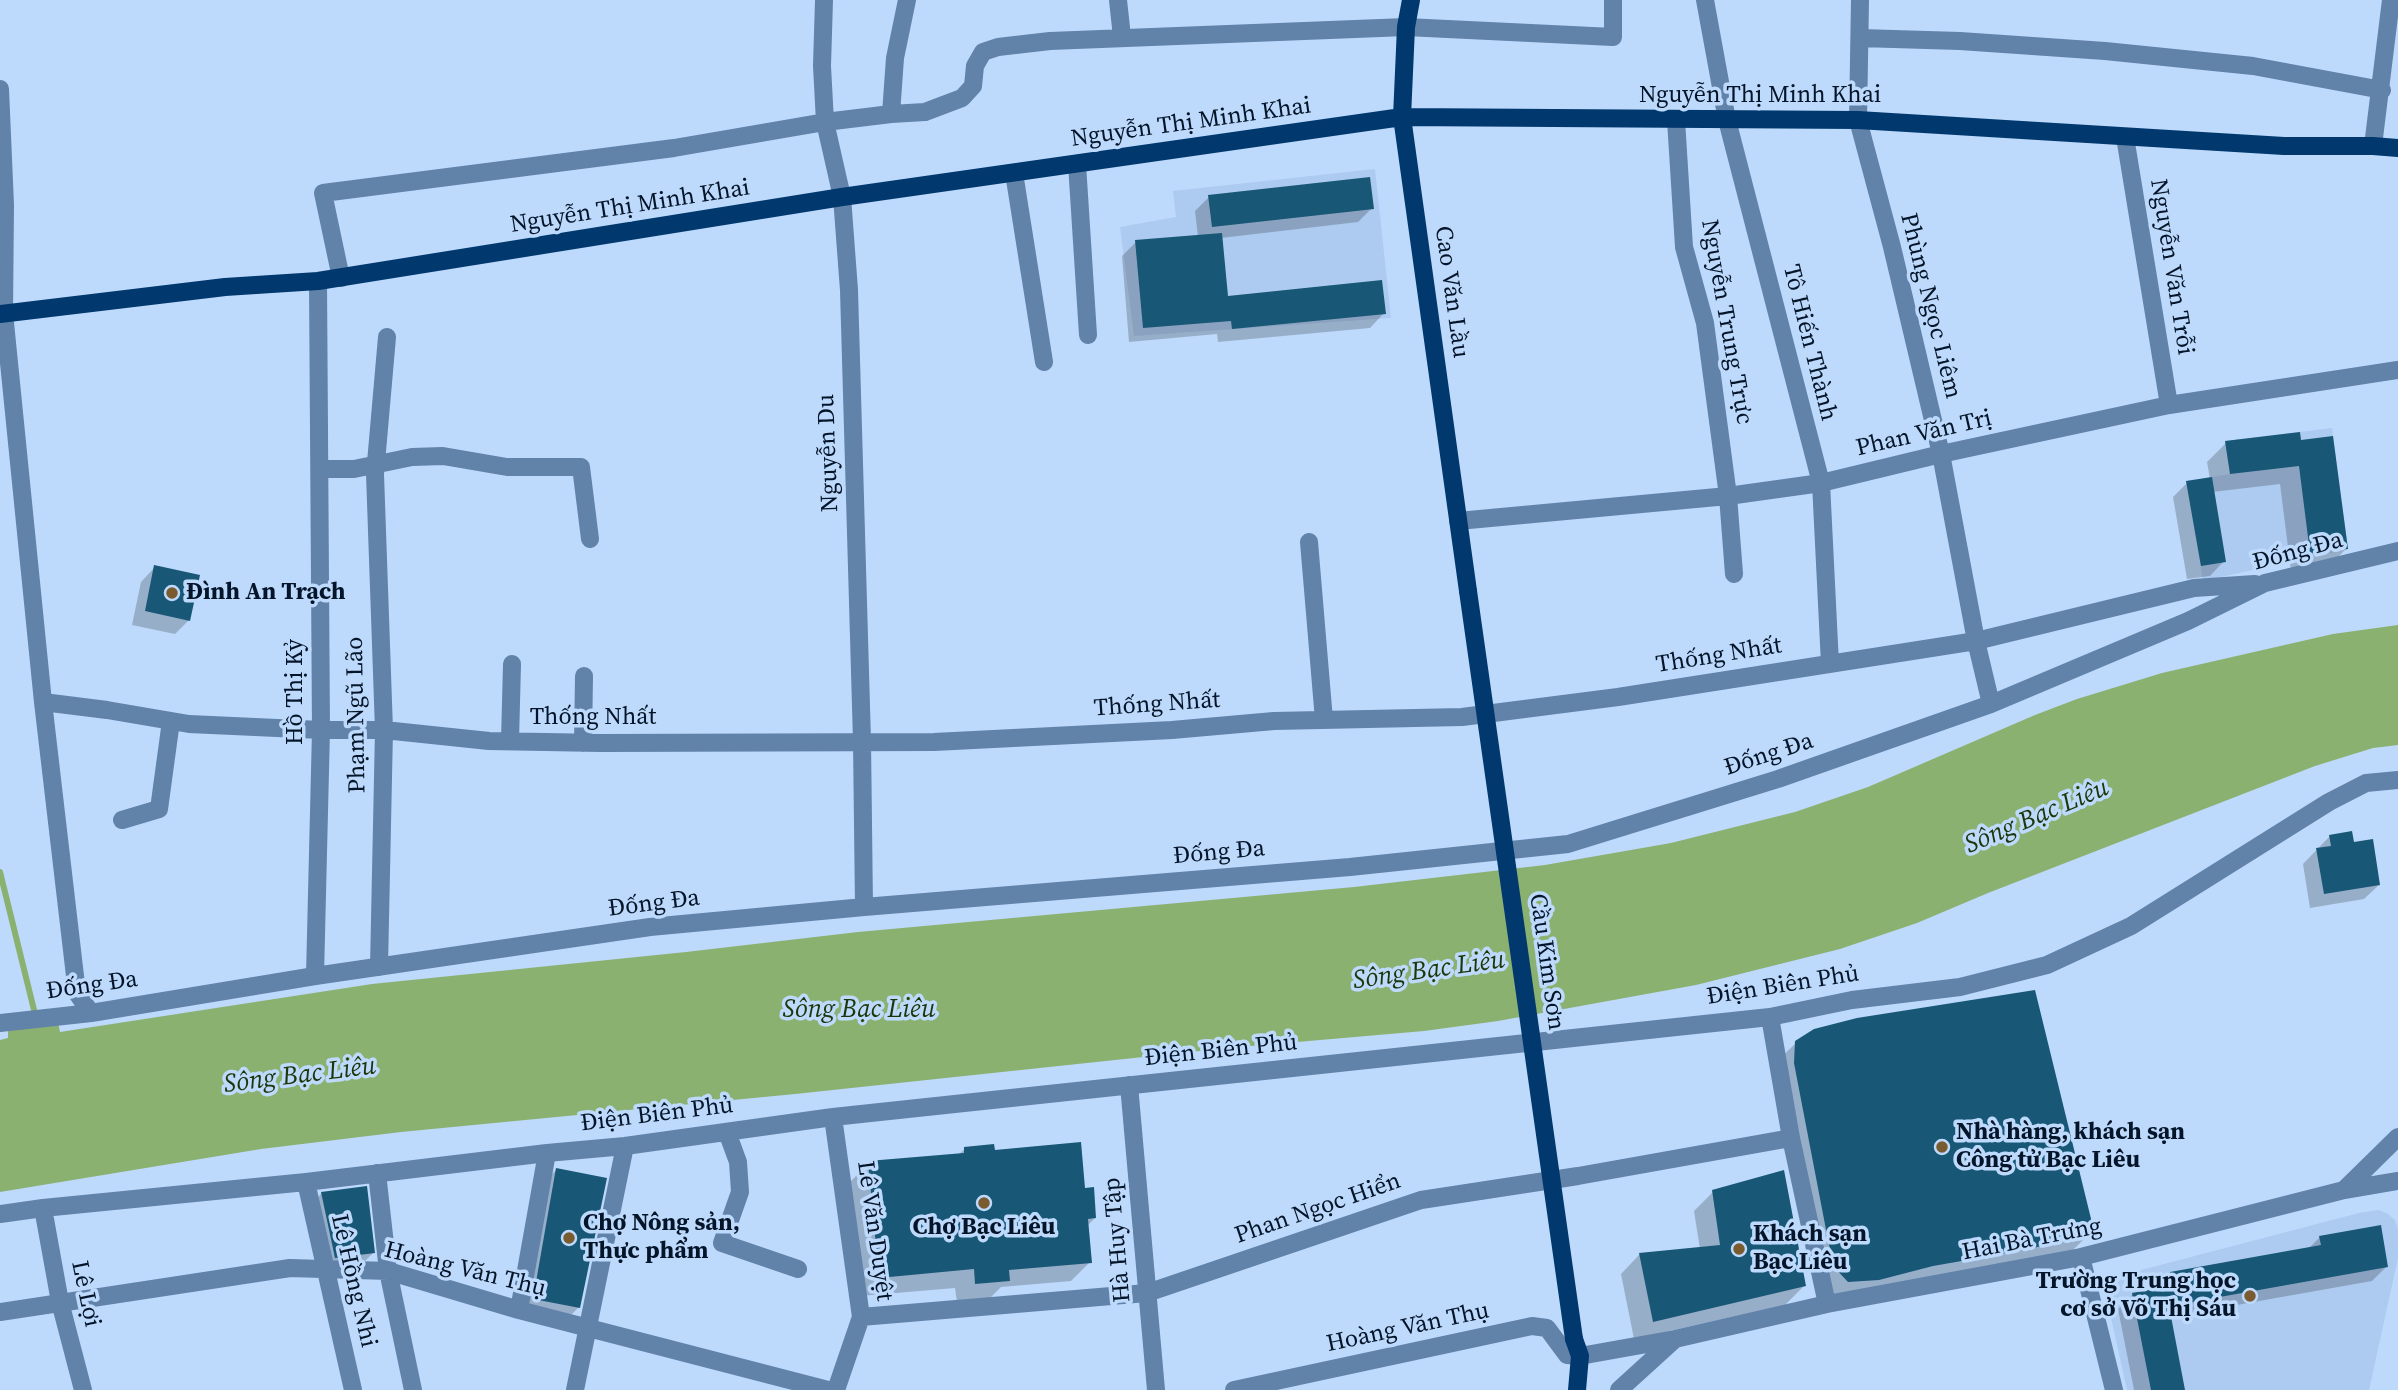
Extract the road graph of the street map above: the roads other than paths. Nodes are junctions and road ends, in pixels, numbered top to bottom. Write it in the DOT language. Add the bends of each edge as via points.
graph roads {
  1 [pos="824,0"];
  2 [pos="907,0"];
  3 [pos="1118,0"];
  4 [pos="1411,0"];
  5 [pos="1613,0"];
  6 [pos="1705,0"];
  7 [pos="1860,0"];
  8 [pos="2391,0"];
  9 [pos="1406,27"];
  10 [pos="1122,37"];
  11 [pos="1860,38"];
  12 [pos="0,89"];
  13 [pos="2382,90"];
  14 [pos="891,114"];
  15 [pos="1402,117"];
  16 [pos="1675,120"];
  17 [pos="1727,120"];
  18 [pos="1858,120"];
  19 [pos="825,122"];
  20 [pos="2125,137"];
  21 [pos="2373,146"];
  22 [pos="2398,148"];
  23 [pos="1077,164"];
  24 [pos="1014,173"];
  25 [pos="842,197"];
  26 [pos="341,278"];
  27 [pos="318,281"];
  28 [pos="2,313"];
  29 [pos="1088,335"];
  30 [pos="387,337"];
  31 [pos="1044,362"];
  32 [pos="2398,370"];
  33 [pos="2169,405"];
  34 [pos="1941,454"];
  35 [pos="376,466"];
  36 [pos="320,470"];
  37 [pos="1821,483"];
  38 [pos="1728,496"];
  39 [pos="1458,521"];
  40 [pos="590,540"];
  41 [pos="1309,542"];
  42 [pos="2398,551"];
  43 [pos="1734,573"];
  44 [pos="2265,583"];
  45 [pos="1468,591"];
  46 [pos="1976,641"];
  47 [pos="512,664"];
  48 [pos="1830,664"];
  49 [pos="584,676"];
  50 [pos="43,702"];
  51 [pos="1991,704"];
  52 [pos="1324,720"];
  53 [pos="171,721"];
  54 [pos="321,730"];
  55 [pos="384,730"];
  56 [pos="510,741"];
  57 [pos="862,741"];
  58 [pos="583,743"];
  59 [pos="2398,780"];
  60 [pos="122,820"];
  61 [pos="864,906"];
  62 [pos="379,967"];
  63 [pos="315,976"];
  64 [pos="91,1013"];
  65 [pos="1770,1017"];
  66 [pos="0,1023"];
  67 [pos="1129,1085"];
  68 [pos="833,1117"];
  69 [pos="727,1132"];
  70 [pos="2398,1137"];
  71 [pos="1791,1138"];
  72 [pos="625,1146"];
  73 [pos="547,1153"];
  74 [pos="377,1173"];
  75 [pos="2398,1181"];
  76 [pos="306,1182"];
  77 [pos="2344,1190"];
  78 [pos="43,1208"];
  79 [pos="0,1214"];
  80 [pos="2081,1257"];
  81 [pos="326,1268"];
  82 [pos="798,1269"];
  83 [pos="388,1271"];
  84 [pos="1147,1293"];
  85 [pos="60,1303"];
  86 [pos="1827,1304"];
  87 [pos="519,1310"];
  88 [pos="0,1311"];
  89 [pos="861,1317"];
  90 [pos="589,1327"];
  91 [pos="1675,1339"];
  92 [pos="1577,1347"];
  93 [pos="83,1390"];
  94 [pos="353,1390"];
  95 [pos="413,1390"];
  96 [pos="575,1390"];
  97 [pos="828,1390"];
  98 [pos="836,1390"];
  99 [pos="1156,1390"];
  100 [pos="1234,1390"];
  101 [pos="1577,1390"];
  102 [pos="1619,1390"];
  103 [pos="2114,1390"];
  1 -- 19 [label="street, Nguyễn Du"];
  2 -- 14 [label="street" via="895,58"];
  3 -- 10 [label="street"];
  4 -- 9 [label="main road, Cao Văn Lầu"];
  5 -- 9 [label="street" via="1613,37"];
  6 -- 17 [label="street, Tô Hiến Thành"];
  7 -- 11 [label="street, Phùng Ngọc Liêm"];
  8 -- 13 [label="street"];
  9 -- 10 [label="street"];
  9 -- 15 [label="main road, Cao Văn Lầu"];
  10 -- 14 [label="street" via="998,47 983,52 972,86 962,98 925,112"];
  11 -- 13 [label="street" via="2105,51 2253,66"];
  11 -- 18 [label="street, Phùng Ngọc Liêm"];
  12 -- 28 [label="street" via="5,205"];
  13 -- 21 [label="street"];
  14 -- 19 [label="street"];
  15 -- 16 [label="main road, Nguyễn Thị Minh Khai"];
  15 -- 23 [label="main road, Nguyễn Thị Minh Khai"];
  15 -- 39 [label="main road, Cao Văn Lầu"];
  16 -- 17 [label="main road, Nguyễn Thị Minh Khai"];
  16 -- 38 [label="street, Nguyễn Trung Trực" via="1684,247 1705,323"];
  17 -- 18 [label="main road, Nguyễn Thị Minh Khai"];
  17 -- 37 [label="street, Tô Hiến Thành"];
  18 -- 20 [label="main road, Nguyễn Thị Minh Khai"];
  18 -- 34 [label="street, Phùng Ngọc Liêm"];
  19 -- 25 [label="street, Nguyễn Du"];
  19 -- 26 [label="street" via="674,148 323,193"];
  20 -- 21 [label="main road, Nguyễn Thị Minh Khai"];
  20 -- 33 [label="street, Nguyễn Văn Trỗi"];
  21 -- 22 [label="main road, Nguyễn Thị Minh Khai"];
  23 -- 24 [label="main road, Nguyễn Thị Minh Khai"];
  23 -- 29 [label="street"];
  24 -- 25 [label="main road, Nguyễn Thị Minh Khai"];
  24 -- 31 [label="street"];
  25 -- 26 [label="main road, Nguyễn Thị Minh Khai"];
  25 -- 57 [label="street, Nguyễn Du" via="849,290"];
  26 -- 27 [label="main road, Nguyễn Thị Minh Khai"];
  27 -- 28 [label="main road, Nguyễn Thị Minh Khai"];
  27 -- 36 [label="street, Hồ Thị Kỷ"];
  28 -- 50 [label="street"];
  30 -- 35 [label="street, Phạm Ngũ Lão"];
  32 -- 33 [label="street, Phan Văn Trị"];
  33 -- 34 [label="street, Phan Văn Trị"];
  34 -- 37 [label="street, Phan Văn Trị"];
  34 -- 46 [label="street, Phùng Ngọc Liêm"];
  35 -- 36 [label="street"];
  35 -- 40 [label="street" via="412,457 443,456 507,467 581,467"];
  35 -- 55 [label="street, Phạm Ngũ Lão"];
  36 -- 54 [label="street, Hồ Thị Kỷ"];
  37 -- 38 [label="street, Phan Văn Trị"];
  37 -- 48 [label="street, Tô Hiến Thành"];
  38 -- 39 [label="street, Phan Văn Trị"];
  38 -- 43 [label="street, Nguyễn Trung Trực"];
  39 -- 45 [label="main road, Cao Văn Lầu"];
  41 -- 52 [label="street"];
  42 -- 44 [label="street, Đống Đa"];
  44 -- 46 [label="street, Thống Nhất" via="2194,588"];
  44 -- 51 [label="street, Đống Đa" via="2188,621"];
  45 -- 92 [label="main road, Cầu Kim Sơn, bridge"];
  46 -- 48 [label="street, Thống Nhất"];
  46 -- 51 [label="street, Phùng Ngọc Liêm"];
  47 -- 56 [label="street"];
  48 -- 52 [label="street, Thống Nhất" via="1462,717"];
  49 -- 58 [label="street"];
  50 -- 53 [label="street, Thống Nhất"];
  50 -- 64 [label="street" via="77,993"];
  51 -- 61 [label="street, Đống Đa" via="1778,779 1568,844 1350,867"];
  52 -- 57 [label="street, Thống Nhất" via="934,742"];
  53 -- 54 [label="street, Thống Nhất"];
  53 -- 60 [label="street" via="159,809"];
  54 -- 55 [label="street, Thống Nhất"];
  54 -- 63 [label="street, Hồ Thị Kỷ"];
  55 -- 56 [label="street, Thống Nhất"];
  55 -- 62 [label="street, Phạm Ngũ Lão"];
  56 -- 58 [label="street, Thống Nhất"];
  57 -- 58 [label="street, Thống Nhất"];
  57 -- 61 [label="street, Nguyễn Du"];
  59 -- 65 [label="street, Điện Biên Phủ" via="2366,783 2329,802 2132,926 2047,965 1960,987 1852,1000"];
  61 -- 62 [label="street, Đống Đa" via="650,927"];
  62 -- 63 [label="street, Đống Đa"];
  63 -- 64 [label="street, Đống Đa"];
  64 -- 66 [label="street, Đống Đa"];
  65 -- 67 [label="street, Điện Biên Phủ"];
  65 -- 71 [label="street"];
  67 -- 68 [label="street, Điện Biên Phủ"];
  67 -- 84 [label="street, Hà Huy Tập"];
  68 -- 69 [label="street, Điện Biên Phủ"];
  68 -- 89 [label="street, Lê Văn Duyệt"];
  69 -- 72 [label="street, Điện Biên Phủ"];
  69 -- 82 [label="street" via="738,1162 740,1192 722,1243"];
  70 -- 77 [label="street"];
  71 -- 84 [label="street, Phan Ngọc Hiển" via="1421,1200"];
  71 -- 86 [label="street"];
  72 -- 73 [label="street, Điện Biên Phủ"];
  72 -- 90 [label="street"];
  73 -- 74 [label="street, Điện Biên Phủ"];
  73 -- 87 [label="street"];
  74 -- 76 [label="street, Điện Biên Phủ"];
  74 -- 83 [label="street"];
  75 -- 77 [label="street, Hai Bà Trưng"];
  76 -- 78 [label="street, Điện Biên Phủ"];
  76 -- 81 [label="street, Lê Hồng Nhi"];
  77 -- 80 [label="street, Hai Bà Trưng"];
  78 -- 79 [label="street, Điện Biên Phủ"];
  78 -- 85 [label="street, Lê Lợi"];
  80 -- 86 [label="street, Hai Bà Trưng"];
  80 -- 103 [label="street"];
  81 -- 83 [label="street, Hoàng Văn Thụ"];
  81 -- 85 [label="street, Hoàng Văn Thụ" via="290,1268"];
  81 -- 94 [label="street, Lê Hồng Nhi"];
  83 -- 87 [label="street, Hoàng Văn Thụ"];
  83 -- 95 [label="street"];
  84 -- 89 [label="street, Phan Ngọc Hiển"];
  84 -- 99 [label="street, Hà Huy Tập"];
  85 -- 88 [label="street, Hoàng Văn Thụ"];
  85 -- 93 [label="street, Lê Lợi"];
  86 -- 91 [label="street, Hai Bà Trưng"];
  87 -- 90 [label="street, Hoàng Văn Thụ"];
  89 -- 98 [label="street, Lê Văn Duyệt"];
  90 -- 96 [label="street"];
  90 -- 97 [label="street, Hoàng Văn Thụ"];
  91 -- 92 [label="street, Hai Bà Trưng"];
  91 -- 102 [label="street, Hai Bà Trưng"];
  92 -- 100 [label="street, Hoàng Văn Thụ" via="1567,1355 1547,1328 1532,1326"];
  92 -- 101 [label="main road, Cầu Kim Sơn"];
}
